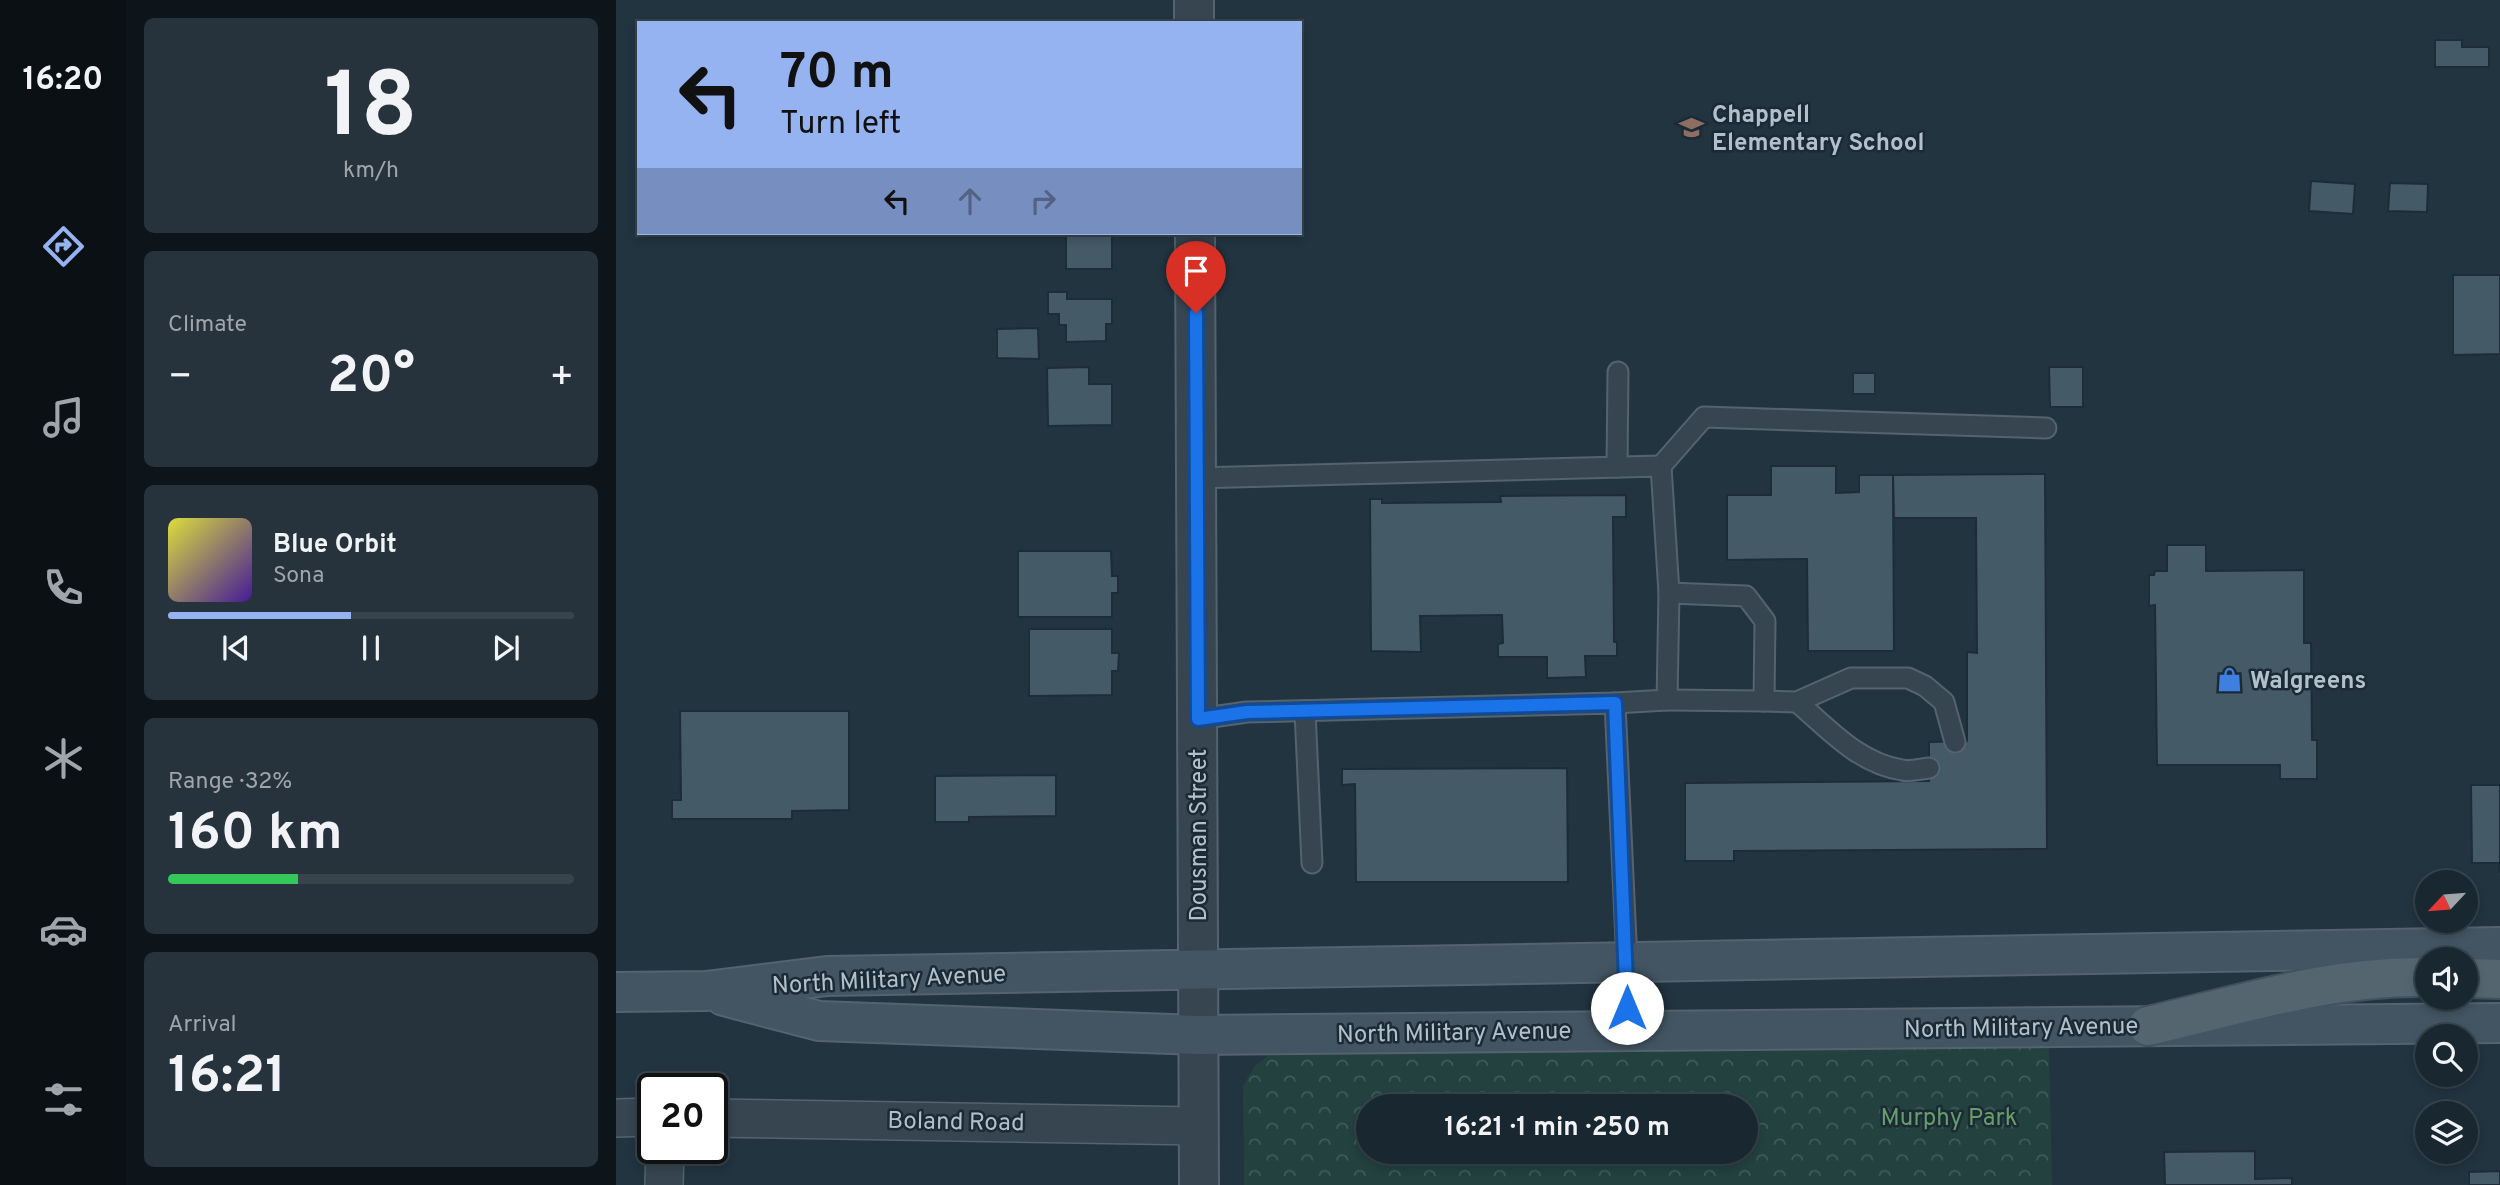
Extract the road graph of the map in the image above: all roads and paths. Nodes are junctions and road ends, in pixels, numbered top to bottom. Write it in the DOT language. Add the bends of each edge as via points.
graph roads {
  1 [pos="1194,0"];
  2 [pos="1194,21"];
  3 [pos="1195,235"];
  4 [pos="1618,372"];
  5 [pos="2046,428"];
  6 [pos="1661,466"];
  7 [pos="1617,467"];
  8 [pos="1195,478"];
  9 [pos="1668,593"];
  10 [pos="1667,700"];
  11 [pos="1765,701"];
  12 [pos="1797,702"];
  13 [pos="1615,703"];
  14 [pos="1305,711"];
  15 [pos="1198,719"];
  16 [pos="1955,742"];
  17 [pos="1929,768"];
  18 [pos="1312,863"];
  19 [pos="2500,947"];
  20 [pos="1627,962"];
  21 [pos="1199,969"];
  22 [pos="2415,977"];
  23 [pos="2478,978"];
  24 [pos="2500,979"];
  25 [pos="706,991"];
  26 [pos="616,992"];
  27 [pos="2500,1023"];
  28 [pos="2148,1026"];
  29 [pos="1627,1031"];
  30 [pos="1198,1035"];
  31 [pos="637,1117"];
  32 [pos="616,1118"];
  33 [pos="728,1118"];
  34 [pos="1199,1125"];
  35 [pos="665,1164"];
  36 [pos="664,1185"];
  37 [pos="1199,1185"];
  1 -- 2 [label="street"];
  3 -- 8 [label="street, Dousman Street"];
  4 -- 7 [label="lane"];
  5 -- 6 [label="lane" via="1704,418"];
  6 -- 7 [label="lane"];
  6 -- 9 [label="lane"];
  7 -- 8 [label="lane"];
  8 -- 15 [label="street, Dousman Street"];
  9 -- 10 [label="lane"];
  9 -- 11 [label="lane" via="1746,596 1765,621"];
  10 -- 11 [label="lane"];
  10 -- 13 [label="lane"];
  11 -- 12 [label="lane"];
  12 -- 16 [label="lane" via="1851,678 1908,678 1944,702"];
  12 -- 17 [label="lane" via="1842,743 1878,764 1904,771"];
  13 -- 14 [label="lane"];
  13 -- 20 [label="lane"];
  14 -- 15 [label="lane"];
  14 -- 18 [label="lane"];
  15 -- 21 [label="street, Dousman Street"];
  19 -- 20 [label="main road, North Military Avenue"];
  20 -- 21 [label="main road, North Military Avenue"];
  20 -- 29 [label="lane"];
  21 -- 25 [label="main road, North Military Avenue" via="827,976"];
  21 -- 30 [label="street, Dousman Street"];
  22 -- 28 [label="main road" via="2321,987"];
  23 -- 24 [label="main road"];
  25 -- 26 [label="main road, North Military Avenue"];
  25 -- 30 [label="main road, North Military Avenue" via="819,1021"];
  27 -- 28 [label="main road, North Military Avenue"];
  28 -- 29 [label="main road, North Military Avenue"];
  29 -- 30 [label="main road, North Military Avenue"];
  30 -- 34 [label="street, Dousman Street"];
  31 -- 32 [label="street"];
  33 -- 34 [label="street, Boland Road"];
  34 -- 37 [label="street, Dousman Street"];
  35 -- 36 [label="street"];
}
